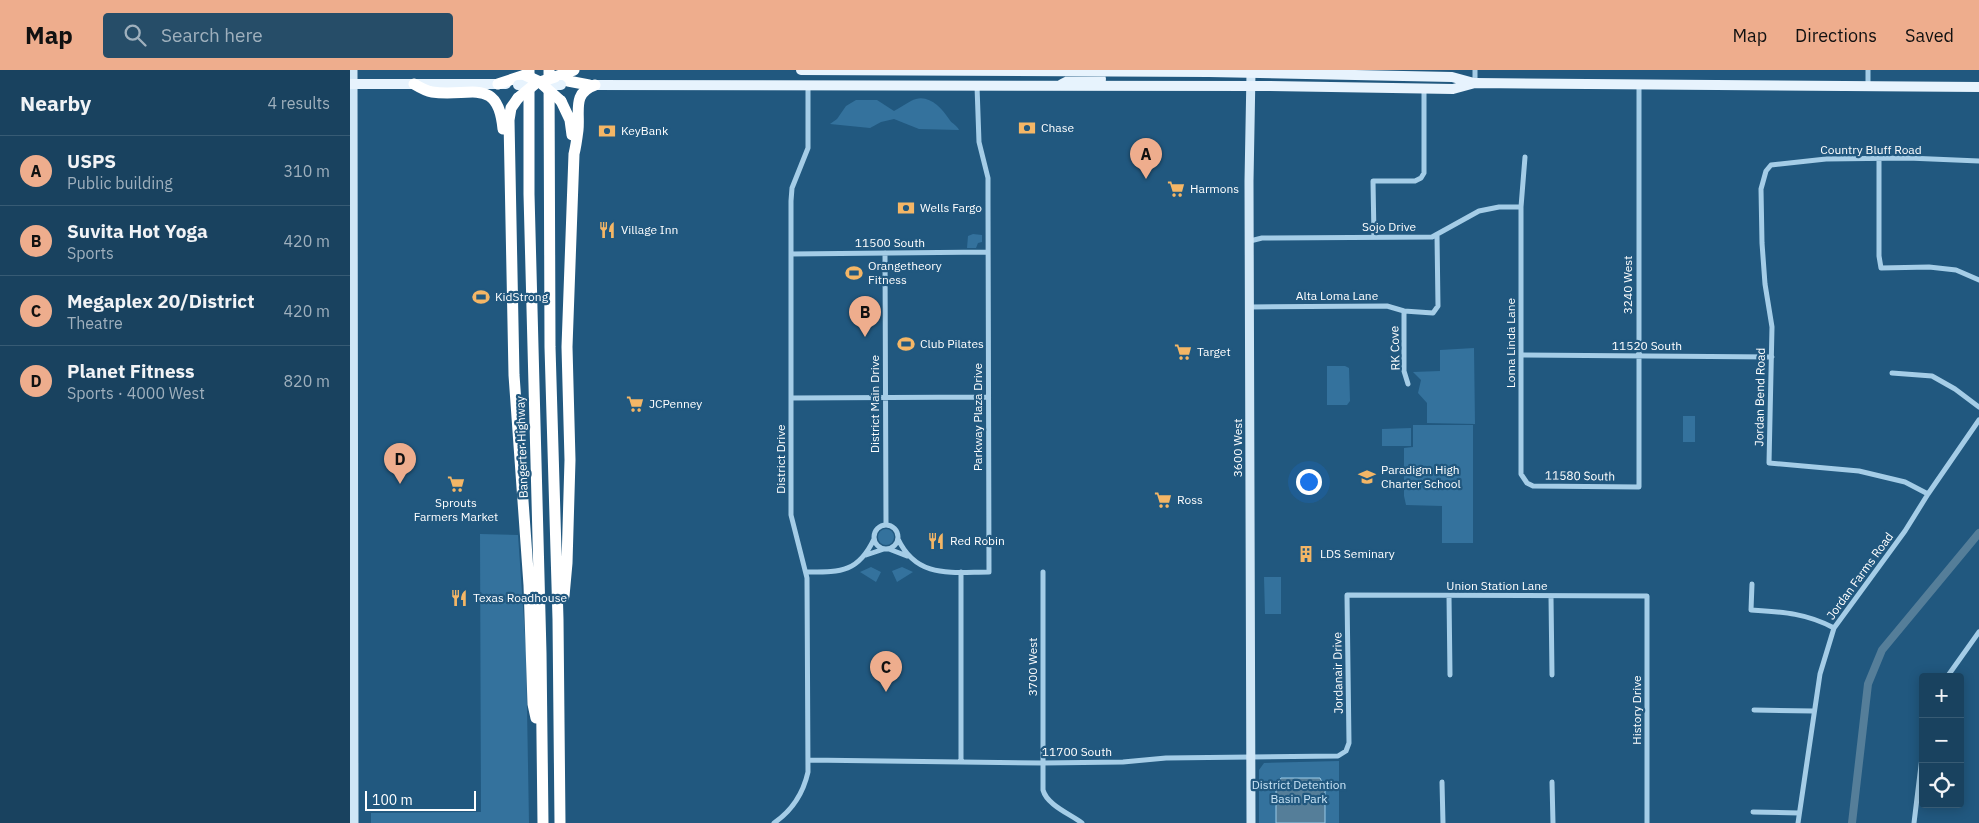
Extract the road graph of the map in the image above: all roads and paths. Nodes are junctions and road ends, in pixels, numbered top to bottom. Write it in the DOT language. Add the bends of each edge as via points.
graph roads {
  1 [pos="353,70"];
  2 [pos="540,70"];
  3 [pos="574,70"];
  4 [pos="801,70"];
  5 [pos="807,70"];
  6 [pos="1474,70"];
  7 [pos="1868,70"];
  8 [pos="977,71"];
  9 [pos="1123,71"];
  10 [pos="1209,72"];
  11 [pos="1251,73"];
  12 [pos="519,75"];
  13 [pos="557,77"];
  14 [pos="1474,83"];
  15 [pos="351,84"];
  16 [pos="414,84"];
  17 [pos="498,84"];
  18 [pos="539,84"];
  19 [pos="808,84"];
  20 [pos="1639,84"];
  21 [pos="592,85"];
  22 [pos="977,86"];
  23 [pos="1060,86"];
  24 [pos="1868,86"];
  25 [pos="1124,87"];
  26 [pos="1251,87"];
  27 [pos="1979,87"];
  28 [pos="1424,88"];
  29 [pos="574,154"];
  30 [pos="509,156"];
  31 [pos="1526,157"];
  32 [pos="1879,158"];
  33 [pos="1979,161"];
  34 [pos="1766,171"];
  35 [pos="1521,207"];
  36 [pos="1437,235"];
  37 [pos="1374,237"];
  38 [pos="1250,241"];
  39 [pos="988,252"];
  40 [pos="885,253"];
  41 [pos="791,254"];
  42 [pos="1979,280"];
  43 [pos="1250,306"];
  44 [pos="1404,312"];
  45 [pos="1522,356"];
  46 [pos="1637,356"];
  47 [pos="1772,357"];
  48 [pos="1892,373"];
  49 [pos="1408,384"];
  50 [pos="352,391"];
  51 [pos="988,397"];
  52 [pos="791,398"];
  53 [pos="885,398"];
  54 [pos="1979,407"];
  55 [pos="1979,420"];
  56 [pos="1524,480"];
  57 [pos="1639,487"];
  58 [pos="1928,494"];
  59 [pos="886,524"];
  60 [pos="874,539"];
  61 [pos="898,539"];
  62 [pos="886,549"];
  63 [pos="866,555"];
  64 [pos="908,556"];
  65 [pos="807,572"];
  66 [pos="961,572"];
  67 [pos="1043,572"];
  68 [pos="1752,584"];
  69 [pos="1347,595"];
  70 [pos="1449,596"];
  71 [pos="1647,596"];
  72 [pos="1551,597"];
  73 [pos="558,619"];
  74 [pos="1834,628"];
  75 [pos="1979,632"];
  76 [pos="1950,673"];
  77 [pos="1450,675"];
  78 [pos="1552,675"];
  79 [pos="1754,710"];
  80 [pos="1813,711"];
  81 [pos="541,737"];
  82 [pos="1346,751"];
  83 [pos="1252,756"];
  84 [pos="808,760"];
  85 [pos="961,761"];
  86 [pos="1043,763"];
  87 [pos="1921,763"];
  88 [pos="1442,782"];
  89 [pos="1552,782"];
  90 [pos="352,788"];
  91 [pos="1754,812"];
  92 [pos="1799,813"];
  93 [pos="354,823"];
  94 [pos="543,823"];
  95 [pos="560,823"];
  96 [pos="774,823"];
  97 [pos="1082,823"];
  98 [pos="1251,823"];
  99 [pos="1443,823"];
  100 [pos="1553,823"];
  101 [pos="1647,823"];
  102 [pos="1798,823"];
  103 [pos="1914,823"];
  1 -- 15 [label="main road"];
  2 -- 12 [label="highway"];
  2 -- 13 [label="highway"];
  3 -- 13 [label="highway"];
  4 -- 5 [label="main road"];
  5 -- 8 [label="main road"];
  5 -- 19 [label="main road"];
  6 -- 14 [label="street"];
  7 -- 24 [label="street"];
  8 -- 9 [label="main road"];
  8 -- 22 [label="main road"];
  9 -- 10 [label="main road"];
  9 -- 23 [label="main road" via="1121,78 1070,80"];
  10 -- 11 [label="main road"];
  10 -- 25 [label="main road" via="1177,78 1130,79"];
  11 -- 14 [label="main road" via="1452,77"];
  11 -- 26 [label="main road, 3600 West"];
  12 -- 17 [label="highway"];
  12 -- 18 [label="highway, bridge"];
  12 -- 81 [label="highway, Bangerter Highway" via="529,194"];
  13 -- 18 [label="highway, bridge"];
  13 -- 21 [label="highway"];
  13 -- 73 [label="highway" via="550,348"];
  14 -- 20 [label="main road"];
  14 -- 28 [label="main road" via="1453,88"];
  15 -- 16 [label="main road"];
  15 -- 50 [label="main road"];
  16 -- 17 [label="main road"];
  16 -- 30 [label="highway" via="431,92 476,92 491,97 501,111"];
  18 -- 29 [label="highway, bridge" via="561,101 570,120"];
  18 -- 30 [label="highway, bridge" via="518,98 510,113"];
  19 -- 21 [label="main road"];
  19 -- 22 [label="main road"];
  19 -- 41 [label="street, District Drive" via="808,148 791,194"];
  20 -- 24 [label="main road"];
  20 -- 46 [label="street, 3240 West"];
  21 -- 29 [label="highway" via="580,98"];
  22 -- 23 [label="main road"];
  22 -- 39 [label="street, Parkway Plaza Drive" via="979,142 988,178"];
  23 -- 25 [label="main road"];
  24 -- 27 [label="main road"];
  25 -- 26 [label="main road"];
  26 -- 28 [label="main road"];
  26 -- 38 [label="main road, 3600 West"];
  28 -- 37 [label="street" via="1424,173 1415,181 1373,181"];
  29 -- 73 [label="highway" via="566,347 570,460 568,554 564,599"];
  30 -- 81 [label="highway" via="514,375 533,704"];
  31 -- 35 [label="street, Loma Linda Lane"];
  32 -- 33 [label="street, Country Bluff Road"];
  32 -- 34 [label="street, Country Bluff Road" via="1771,165"];
  32 -- 42 [label="street" via="1881,268 1956,270"];
  34 -- 47 [label="street, Jordan Bend Road" via="1761,188 1762,243 1772,327"];
  35 -- 36 [label="street, Sojo Drive" via="1480,211"];
  35 -- 45 [label="street, Loma Linda Lane"];
  36 -- 37 [label="street, Sojo Drive"];
  36 -- 44 [label="street, Alta Loma Lane" via="1437,308 1429,314"];
  37 -- 38 [label="street, Sojo Drive" via="1262,238"];
  38 -- 43 [label="main road, 3600 West"];
  39 -- 40 [label="street, 11500 South"];
  39 -- 51 [label="street, Parkway Plaza Drive"];
  40 -- 41 [label="street, 11500 South"];
  40 -- 53 [label="street, District Main Drive"];
  41 -- 52 [label="street, District Drive"];
  43 -- 44 [label="street, Alta Loma Lane" via="1387,306"];
  43 -- 83 [label="main road, 3600 West"];
  44 -- 49 [label="street, RK Cove" via="1404,371"];
  45 -- 46 [label="street, 11520 South"];
  45 -- 56 [label="street, Loma Linda Lane" via="1521,467"];
  46 -- 47 [label="street, 11520 South"];
  46 -- 57 [label="street, 3240 West"];
  47 -- 58 [label="street, Jordan Bend Road" via="1769,462 1859,471 1906,482"];
  48 -- 54 [label="street" via="1932,376"];
  50 -- 90 [label="main road"];
  51 -- 53 [label="street"];
  51 -- 66 [label="street, Parkway Plaza Drive" via="989,572"];
  52 -- 53 [label="street"];
  52 -- 65 [label="street, District Drive" via="791,515"];
  53 -- 59 [label="street, District Main Drive"];
  55 -- 58 [label="street, Jordan Farms Road"];
  56 -- 57 [label="street, 11580 South" via="1532,486"];
  58 -- 74 [label="street, Jordan Farms Road"];
  59 -- 60 [label="street" via="876,529"];
  59 -- 61 [label="street" via="896,529"];
  60 -- 62 [label="street" via="878,546"];
  60 -- 63 [label="street"];
  61 -- 62 [label="street" via="895,545"];
  61 -- 64 [label="street, Parkway Plaza Drive"];
  62 -- 63 [label="street"];
  62 -- 64 [label="street, Parkway Plaza Drive"];
  63 -- 65 [label="street" via="854,566 838,571"];
  64 -- 66 [label="street, Parkway Plaza Drive" via="930,570"];
  65 -- 84 [label="street, District Drive"];
  66 -- 85 [label="street"];
  67 -- 86 [label="street, 3700 West"];
  68 -- 74 [label="street" via="1751,610 1786,612 1816,619"];
  69 -- 70 [label="street, Union Station Lane"];
  69 -- 82 [label="street, Jordanair Drive" via="1349,743"];
  70 -- 72 [label="street, Union Station Lane"];
  70 -- 77 [label="street"];
  71 -- 72 [label="street, Union Station Lane"];
  71 -- 101 [label="street, History Drive"];
  72 -- 78 [label="street"];
  73 -- 95 [label="highway"];
  74 -- 80 [label="street, Jordan Farms Road"];
  75 -- 76 [label="street"];
  79 -- 80 [label="street"];
  80 -- 92 [label="street, Jordan Farms Road"];
  81 -- 94 [label="highway, Bangerter Highway"];
  82 -- 83 [label="street, 11700 South" via="1338,756"];
  83 -- 86 [label="street, 11700 South"];
  83 -- 98 [label="main road, 3600 West"];
  84 -- 85 [label="street, 11700 South"];
  84 -- 96 [label="street, District Drive" via="808,772 800,796"];
  85 -- 86 [label="street, 11700 South"];
  86 -- 97 [label="street, 3700 West" via="1044,796"];
  87 -- 103 [label="street"];
  88 -- 99 [label="street"];
  89 -- 100 [label="street"];
  90 -- 93 [label="main road"];
  91 -- 92 [label="street"];
  92 -- 102 [label="street, Jordan Farms Road"];
}
